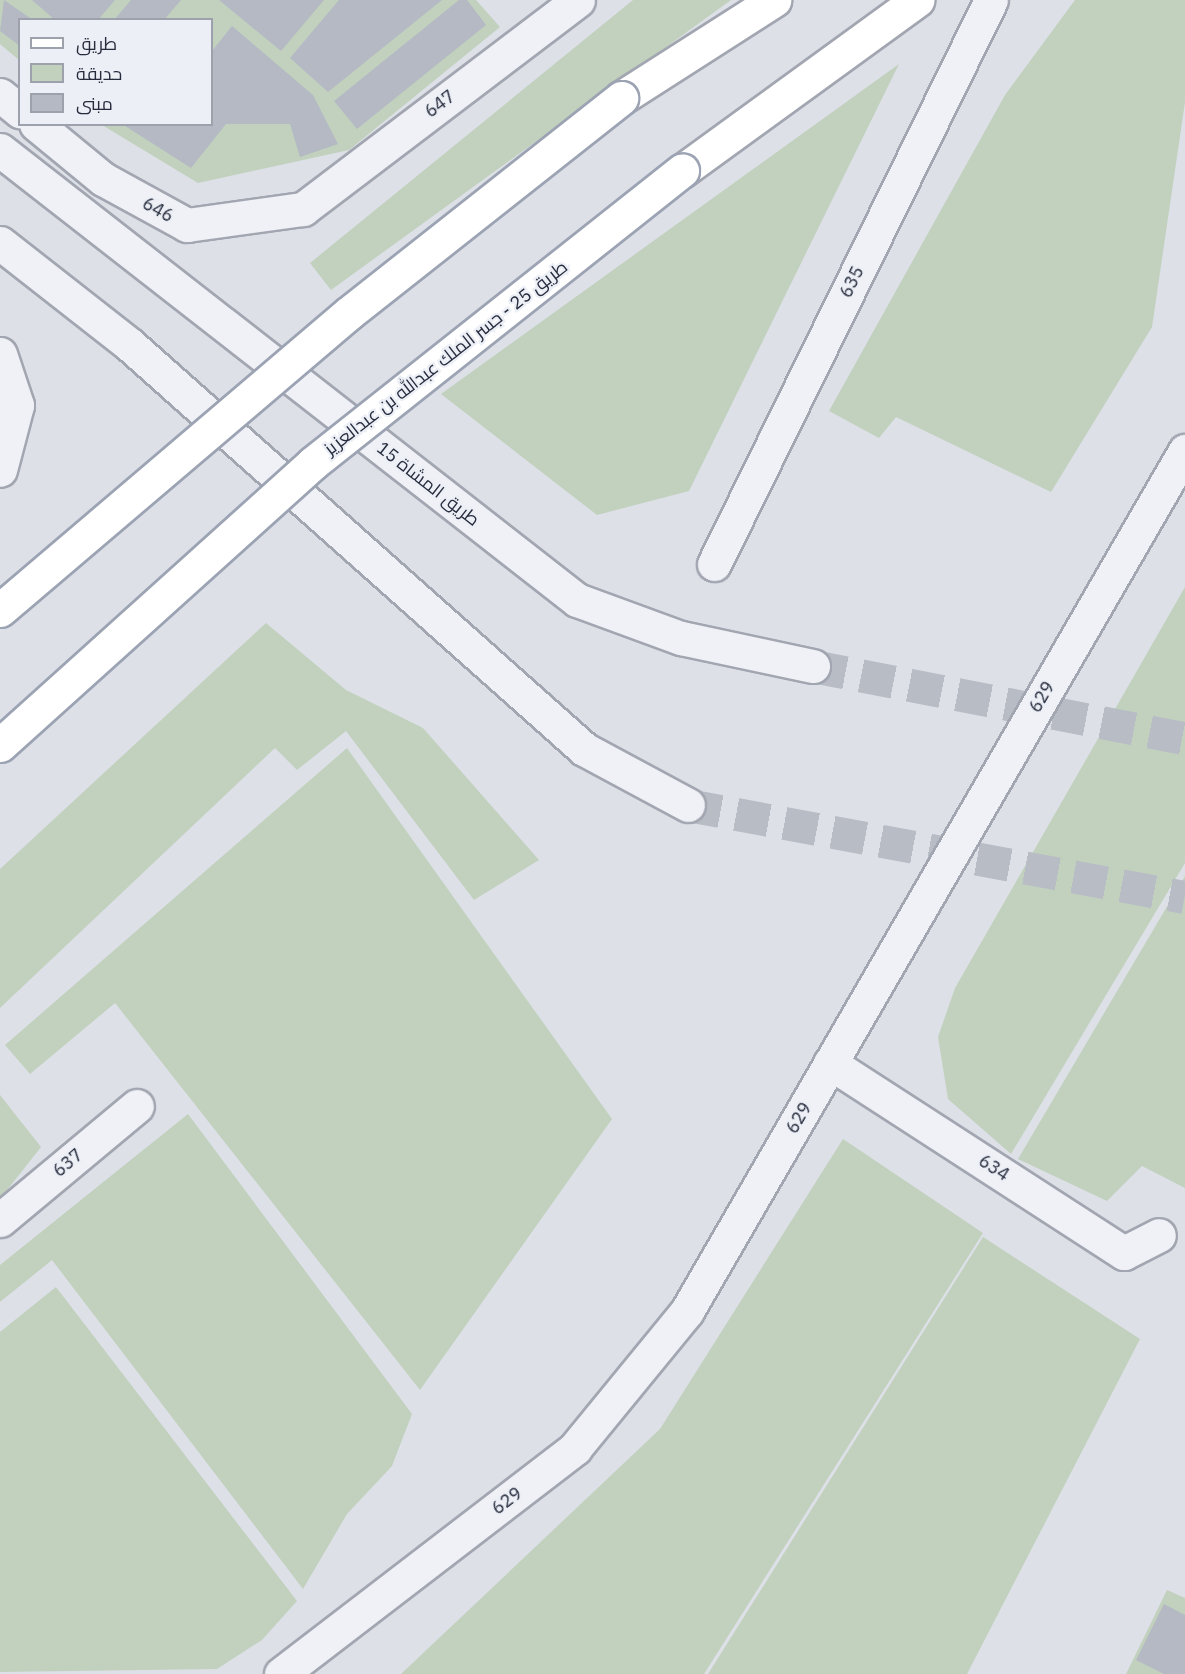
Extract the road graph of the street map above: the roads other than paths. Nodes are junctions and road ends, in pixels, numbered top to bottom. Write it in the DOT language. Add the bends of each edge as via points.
graph roads {
  1 [pos="578,0"];
  2 [pos="774,0"];
  3 [pos="917,0"];
  4 [pos="991,0"];
  5 [pos="0,95"];
  6 [pos="18,109"];
  7 [pos="38,126"];
  8 [pos="0,150"];
  9 [pos="303,208"];
  10 [pos="0,243"];
  11 [pos="0,354"];
  12 [pos="1184,453"];
  13 [pos="0,470"];
  14 [pos="714,564"];
  15 [pos="0,610"];
  16 [pos="813,666"];
  17 [pos="0,745"];
  18 [pos="688,805"];
  19 [pos="830,1063"];
  20 [pos="137,1106"];
  21 [pos="0,1220"];
  22 [pos="1159,1235"];
  23 [pos="281,1674"];
  1 -- 9 [label="street, 647"];
  2 -- 15 [label="main road, bridge" via="621,98 349,313"];
  3 -- 17 [label="main road, طريق 25 - جسر الملك عبدالله بن عبدالعزيز, bridge" via="682,171 313,463"];
  4 -- 14 [label="street, 635"];
  5 -- 6 [label="street"];
  7 -- 9 [label="street, 646" via="104,179 187,225"];
  8 -- 16 [label="street, طريق المشاة 15" via="577,600 681,638"];
  10 -- 18 [label="street" via="130,345 584,749"];
  11 -- 13 [label="street" via="17,405"];
  12 -- 19 [label="street, 629"];
  19 -- 22 [label="street, 634" via="1124,1253"];
  19 -- 23 [label="street, 629" via="687,1311 575,1449"];
  20 -- 21 [label="street, 637"];
}
